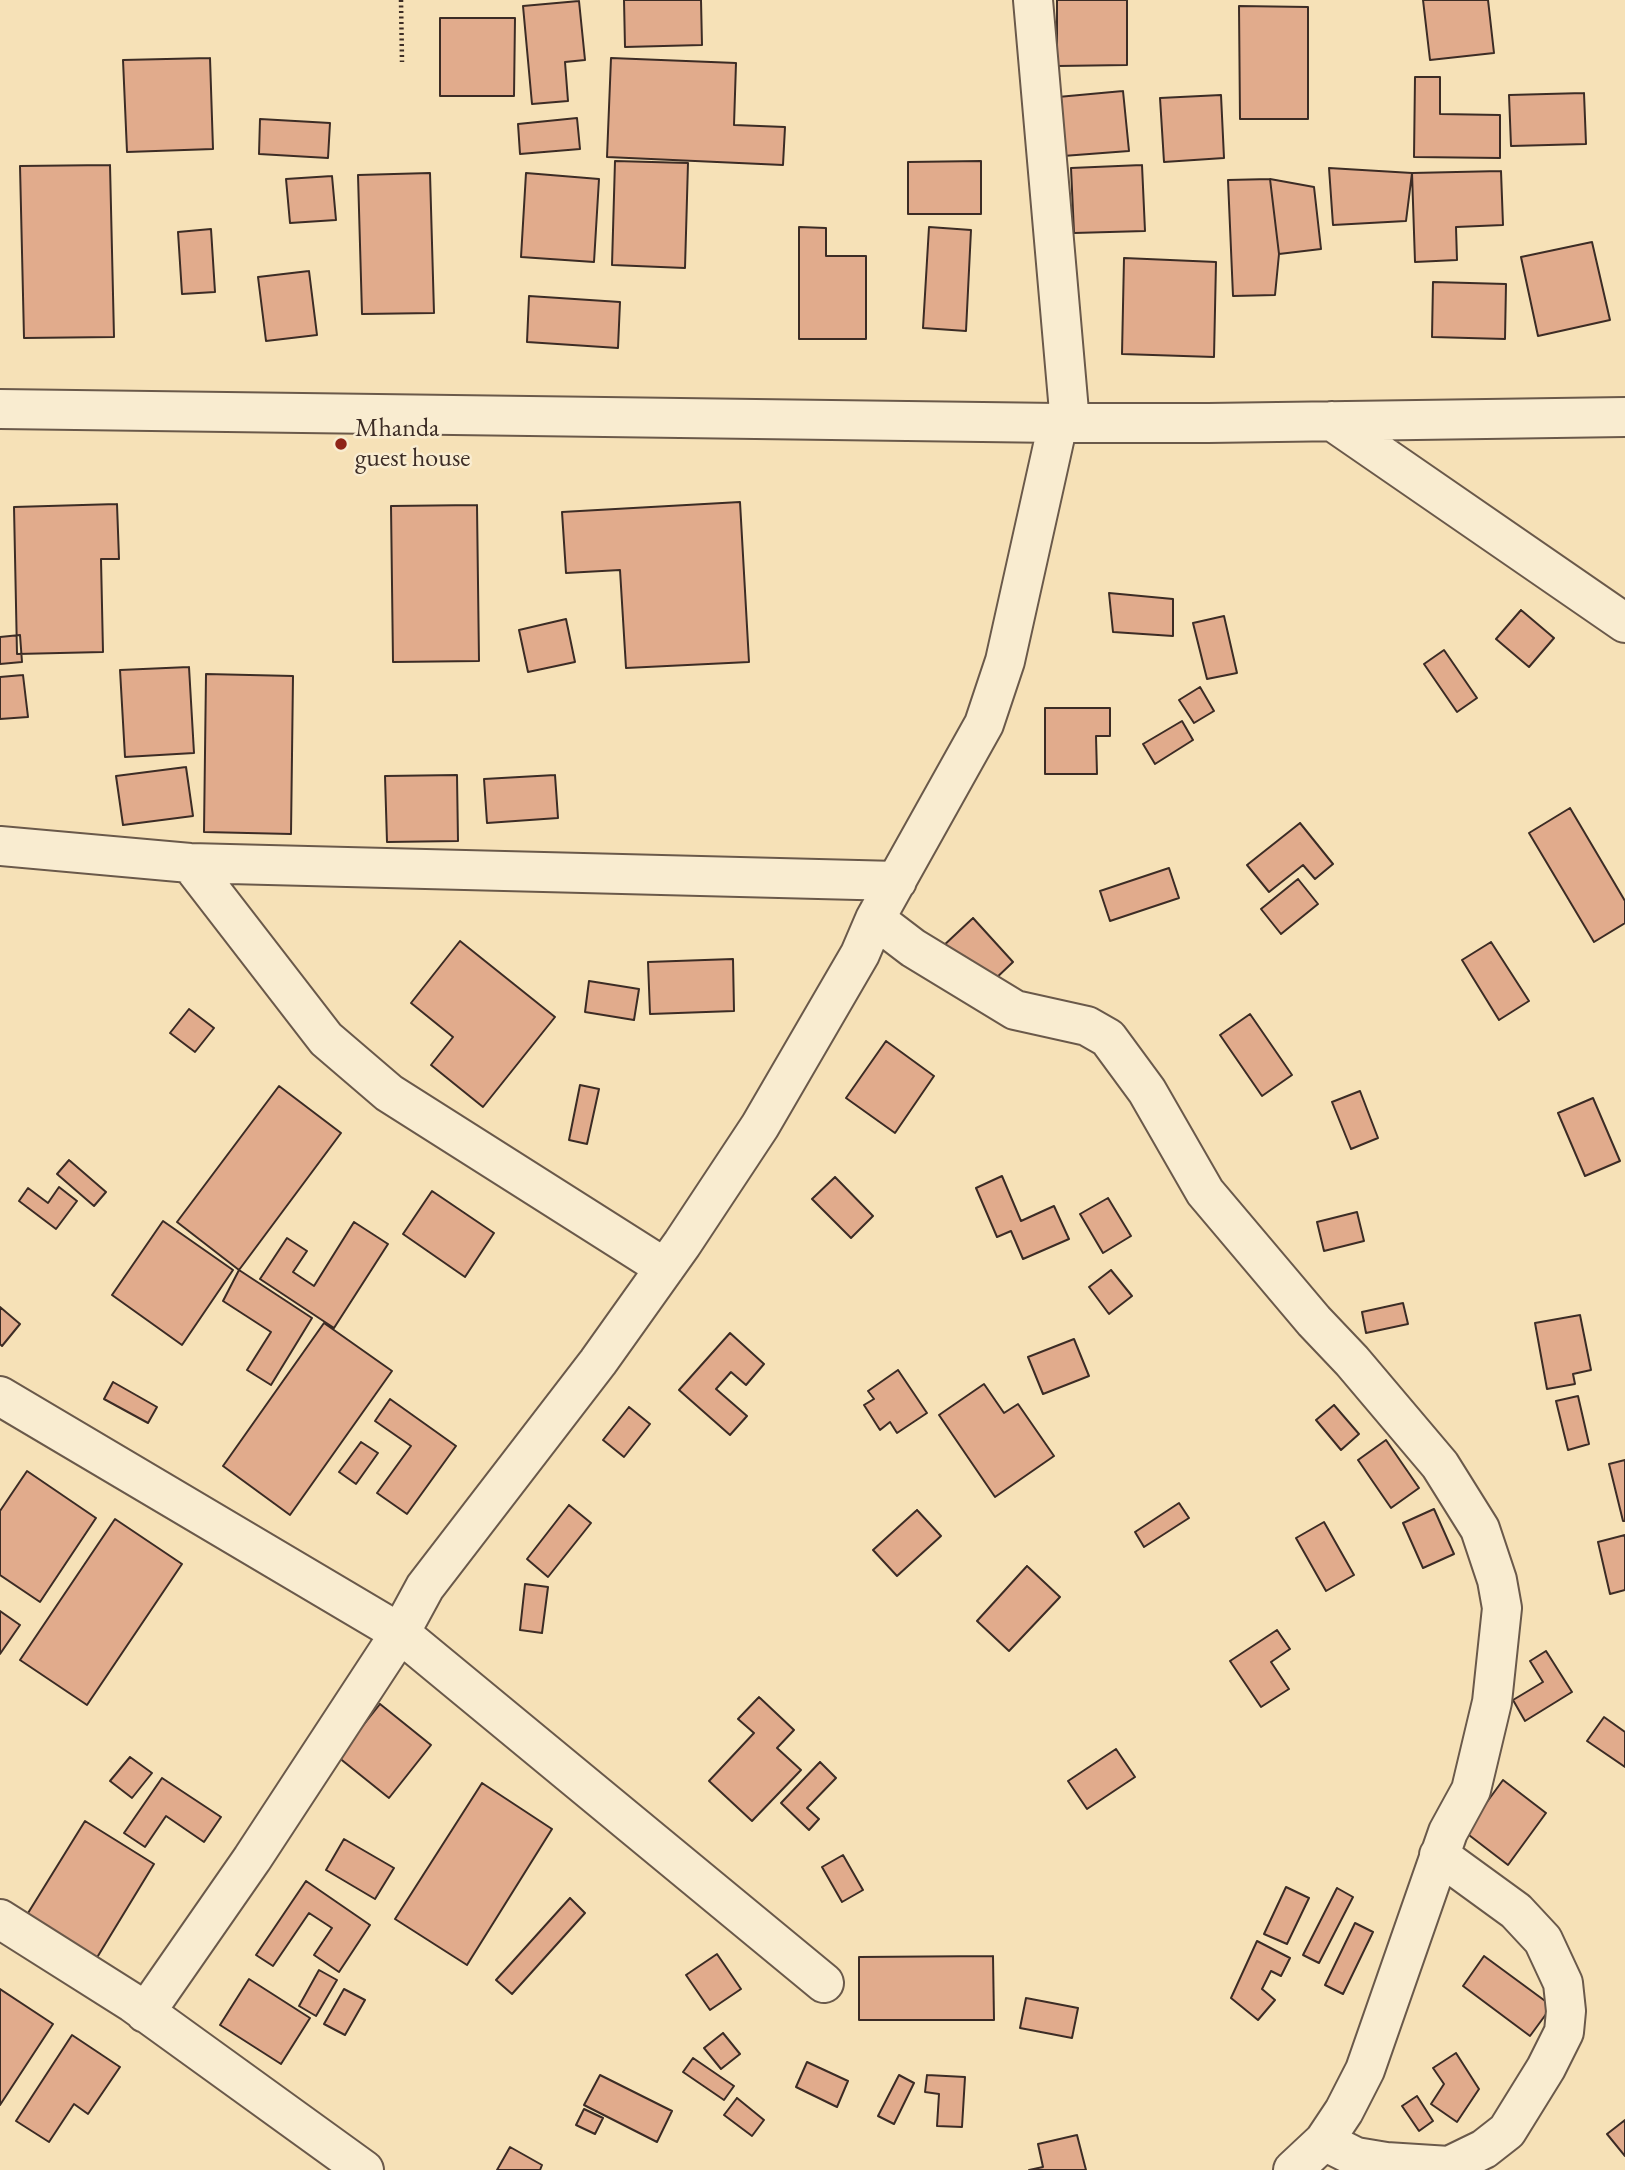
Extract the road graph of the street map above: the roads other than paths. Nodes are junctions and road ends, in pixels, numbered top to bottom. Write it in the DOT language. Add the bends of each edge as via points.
graph roads {
  1 [pos="1033,0"];
  2 [pos="0,409"];
  3 [pos="1625,417"];
  4 [pos="1332,421"];
  5 [pos="1064,423"];
  6 [pos="1625,623"];
  7 [pos="0,846"];
  8 [pos="190,863"];
  9 [pos="897,881"];
  10 [pos="875,919"];
  11 [pos="664,1268"];
  12 [pos="0,1396"];
  13 [pos="400,1633"];
  14 [pos="1440,1855"];
  15 [pos="0,1919"];
  16 [pos="824,1983"];
  17 [pos="145,2013"];
  18 [pos="1324,2141"];
  19 [pos="365,2170"];
  20 [pos="1293,2170"];
  1 -- 5 [label="street"];
  2 -- 5 [label="street"];
  3 -- 4 [label="street"];
  4 -- 5 [label="street"];
  4 -- 6 [label="street"];
  5 -- 9 [label="street" via="1005,661 984,724"];
  7 -- 8 [label="street"];
  8 -- 9 [label="street"];
  8 -- 11 [label="street" via="326,1039 389,1093"];
  9 -- 10 [label="street"];
  10 -- 11 [label="street" via="860,954 760,1126"];
  10 -- 14 [label="street" via="913,948 1015,1010 1087,1026 1108,1038 1147,1091 1205,1192 1432,1456 1480,1529 1502,1608 1492,1702 1471,1790"];
  11 -- 13 [label="street" via="598,1362 425,1587"];
  12 -- 13 [label="street"];
  13 -- 16 [label="street"];
  13 -- 17 [label="street" via="252,1860"];
  14 -- 18 [label="street" via="1365,2070"];
  14 -- 18 [label="street" via="1516,1911 1543,1940 1563,1983 1564,2032 1507,2131 1484,2149 1449,2166 1356,2157"];
  15 -- 17 [label="street"];
  17 -- 19 [label="street"];
  18 -- 20 [label="street"];
}
